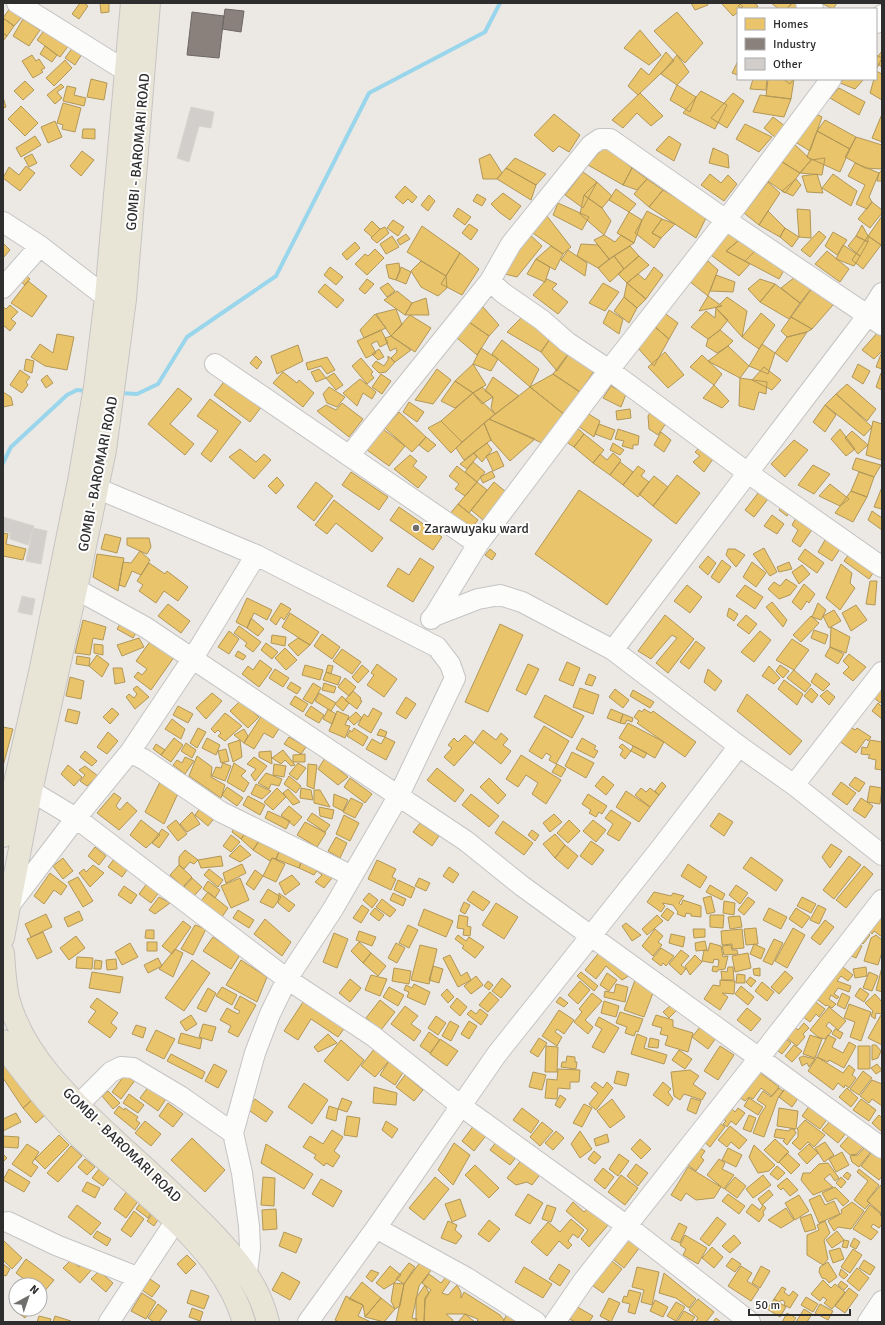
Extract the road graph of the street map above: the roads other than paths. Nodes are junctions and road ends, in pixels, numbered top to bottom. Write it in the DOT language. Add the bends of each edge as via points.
graph roads {
  1 [pos="17,3"];
  2 [pos="132,3"];
  3 [pos="149,3"];
  4 [pos="126,71"];
  5 [pos="830,80"];
  6 [pos="726,220"];
  7 [pos="3,222"];
  8 [pos="40,246"];
  9 [pos="490,281"];
  10 [pos="3,288"];
  11 [pos="882,293"];
  12 [pos="106,297"];
  13 [pos="875,320"];
  14 [pos="215,364"];
  15 [pos="609,370"];
  16 [pos="104,389"];
  17 [pos="349,456"];
  18 [pos="748,473"];
  19 [pos="88,484"];
  20 [pos="478,544"];
  21 [pos="256,555"];
  22 [pos="882,567"];
  23 [pos="76,589"];
  24 [pos="434,616"];
  25 [pos="416,637"];
  26 [pos="613,650"];
  27 [pos="193,658"];
  28 [pos="882,672"];
  29 [pos="739,746"];
  30 [pos="130,752"];
  31 [pos="794,785"];
  32 [pos="31,791"];
  33 [pos="400,795"];
  34 [pos="76,818"];
  35 [pos="3,834"];
  36 [pos="882,855"];
  37 [pos="352,876"];
  38 [pos="882,900"];
  39 [pos="9,906"];
  40 [pos="590,936"];
  41 [pos="3,938"];
  42 [pos="3,953"];
  43 [pos="287,979"];
  44 [pos="3,1041"];
  45 [pos="759,1058"];
  46 [pos="78,1105"];
  47 [pos="461,1106"];
  48 [pos="233,1133"];
  49 [pos="882,1148"];
  50 [pos="8,1222"];
  51 [pos="175,1222"];
  52 [pos="627,1226"];
  53 [pos="376,1228"];
  54 [pos="247,1272"];
  55 [pos="137,1277"];
  56 [pos="882,1301"];
  57 [pos="109,1322"];
  58 [pos="244,1322"];
  59 [pos="268,1322"];
  60 [pos="308,1322"];
  61 [pos="536,1322"];
  62 [pos="555,1322"];
  63 [pos="750,1322"];
  64 [pos="868,1322"];
  1 -- 4 [label="street"];
  2 -- 4 [label="main road, GOMBI - BAROMARI ROAD"];
  3 -- 16 [label="main road, GOMBI - BAROMARI ROAD" via="127,284"];
  4 -- 12 [label="main road, GOMBI - BAROMARI ROAD"];
  5 -- 6 [label="street"];
  6 -- 9 [label="street" via="610,139 600,139 591,145 511,244"];
  6 -- 13 [label="street"];
  6 -- 15 [label="street"];
  7 -- 8 [label="street"];
  8 -- 10 [label="street"];
  8 -- 12 [label="street"];
  9 -- 15 [label="street" via="567,342"];
  9 -- 17 [label="street"];
  11 -- 13 [label="street"];
  12 -- 16 [label="main road, GOMBI - BAROMARI ROAD"];
  13 -- 18 [label="street"];
  14 -- 17 [label="street"];
  15 -- 18 [label="street"];
  15 -- 20 [label="street"];
  16 -- 19 [label="main road, GOMBI - BAROMARI ROAD"];
  17 -- 20 [label="street"];
  18 -- 22 [label="street"];
  18 -- 26 [label="street"];
  19 -- 21 [label="street"];
  19 -- 23 [label="main road, GOMBI - BAROMARI ROAD"];
  19 -- 35 [label="main road, GOMBI - BAROMARI ROAD" via="41,668"];
  20 -- 24 [label="street"];
  21 -- 25 [label="street"];
  21 -- 27 [label="street"];
  23 -- 27 [label="street" via="114,608"];
  23 -- 32 [label="main road, GOMBI - BAROMARI ROAD"];
  24 -- 25 [label="street"];
  24 -- 26 [label="street" via="478,598 500,595 522,602"];
  25 -- 33 [label="street" via="438,647 450,664 455,678"];
  26 -- 29 [label="street"];
  27 -- 30 [label="street"];
  27 -- 33 [label="street" via="269,711"];
  28 -- 31 [label="street"];
  29 -- 31 [label="street"];
  29 -- 40 [label="street"];
  30 -- 34 [label="street"];
  30 -- 37 [label="street" via="221,812"];
  31 -- 36 [label="street"];
  32 -- 34 [label="street"];
  32 -- 39 [label="main road, GOMBI - BAROMARI ROAD"];
  33 -- 37 [label="street"];
  33 -- 40 [label="street" via="466,841"];
  34 -- 39 [label="street"];
  34 -- 43 [label="street"];
  37 -- 43 [label="street"];
  38 -- 45 [label="street"];
  39 -- 41 [label="main road, GOMBI - BAROMARI ROAD"];
  40 -- 45 [label="street"];
  40 -- 47 [label="street" via="497,1054"];
  42 -- 46 [label="main road, GOMBI - BAROMARI ROAD" via="8,999 20,1029 57,1083"];
  43 -- 47 [label="street" via="373,1036"];
  43 -- 48 [label="street" via="255,1053"];
  44 -- 51 [label="main road, GOMBI - BAROMARI ROAD" via="8,1052 55,1112"];
  45 -- 49 [label="street"];
  45 -- 52 [label="street"];
  46 -- 48 [label="street" via="111,1072 121,1067 133,1068 180,1096"];
  46 -- 54 [label="main road, GOMBI - BAROMARI ROAD" via="190,1209"];
  47 -- 52 [label="street"];
  47 -- 53 [label="street"];
  48 -- 54 [label="street" via="242,1173 249,1226"];
  50 -- 55 [label="street" via="56,1245"];
  51 -- 55 [label="street"];
  51 -- 58 [label="main road, GOMBI - BAROMARI ROAD" via="216,1268 232,1291"];
  52 -- 62 [label="street"];
  52 -- 63 [label="street"];
  53 -- 60 [label="street"];
  53 -- 61 [label="street" via="467,1278"];
  54 -- 59 [label="main road, GOMBI - BAROMARI ROAD" via="257,1288"];
  55 -- 57 [label="street"];
  56 -- 64 [label="street"];
}
